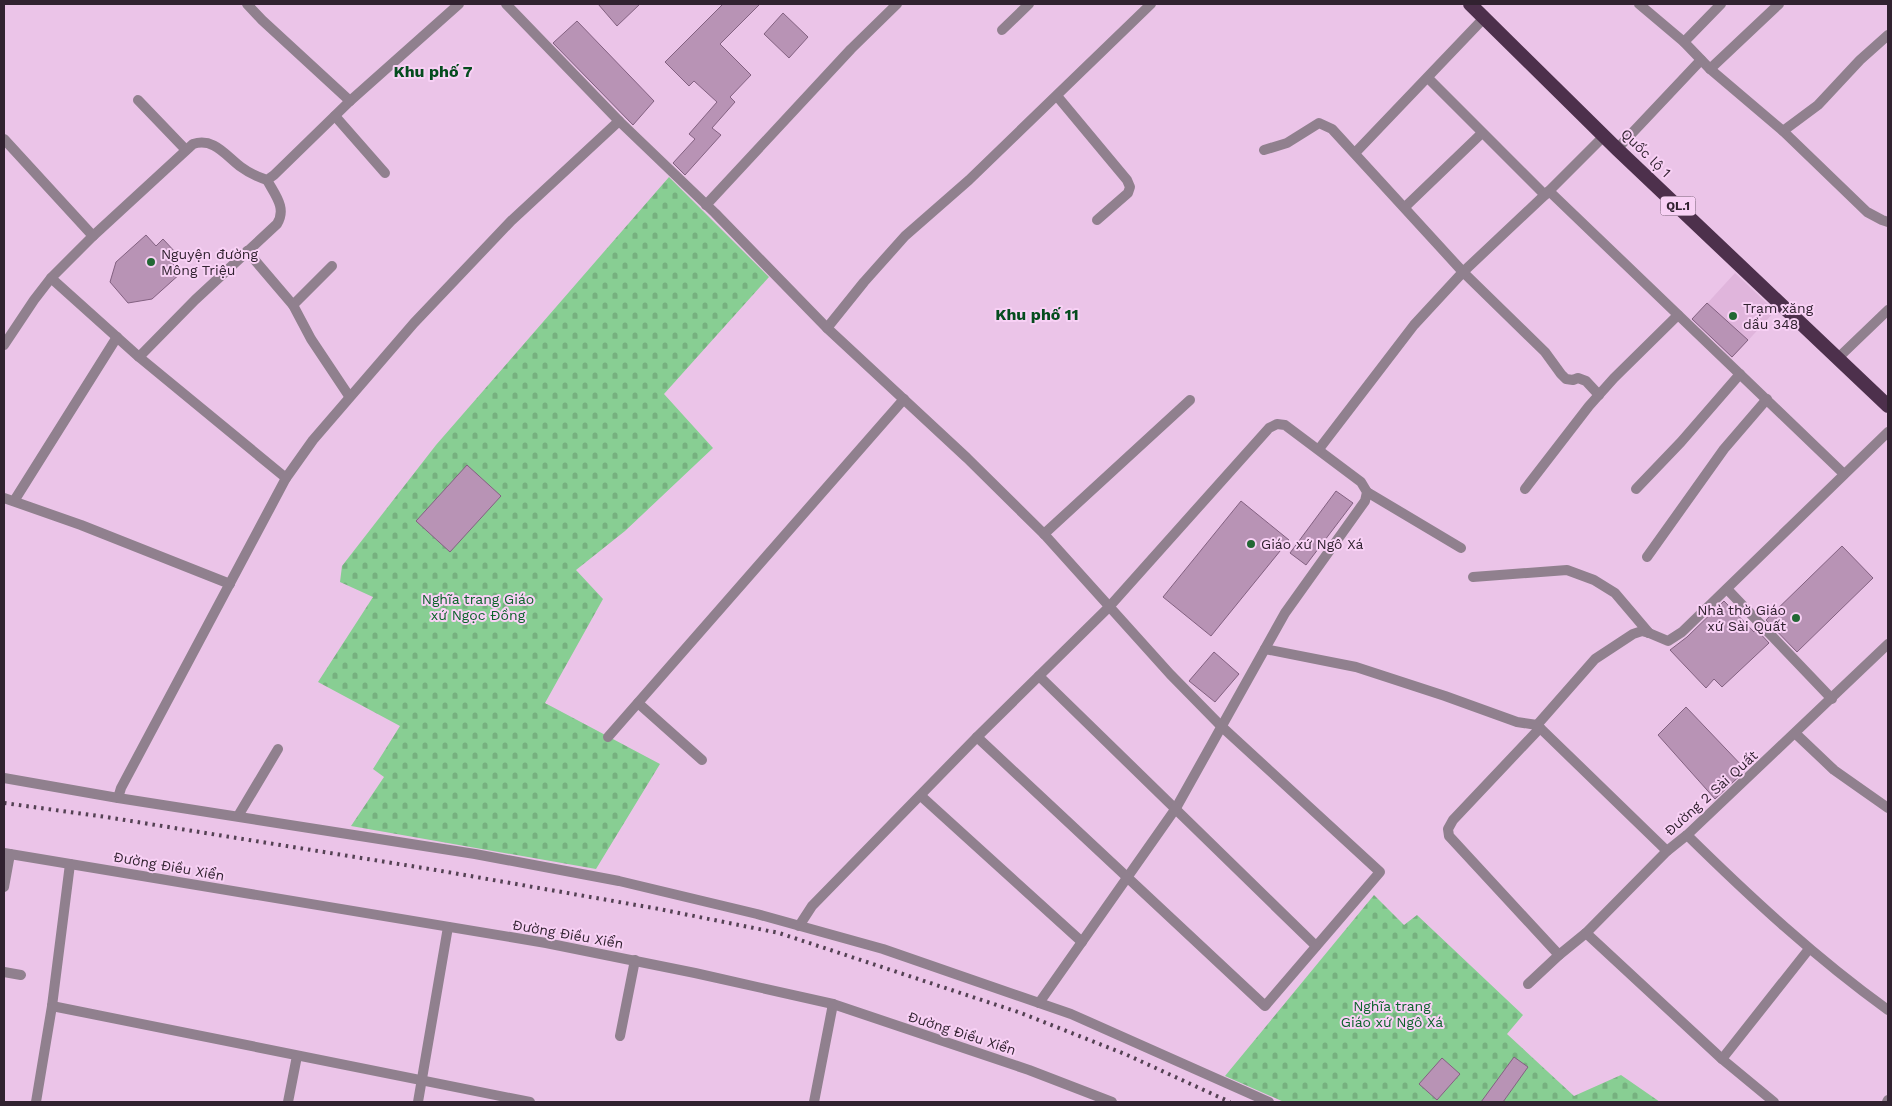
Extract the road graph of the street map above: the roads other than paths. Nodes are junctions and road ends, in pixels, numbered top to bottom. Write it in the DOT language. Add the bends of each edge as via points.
graph roads {
  1 [pos="247,4"];
  2 [pos="459,4"];
  3 [pos="506,4"];
  4 [pos="896,4"];
  5 [pos="1029,4"];
  6 [pos="1152,4"];
  7 [pos="1470,4"];
  8 [pos="1639,4"];
  9 [pos="1721,4"];
  10 [pos="1779,4"];
  11 [pos="1484,18"];
  12 [pos="1002,30"];
  13 [pos="1888,35"];
  14 [pos="1684,42"];
  15 [pos="1701,60"];
  16 [pos="1710,69"];
  17 [pos="1428,78"];
  18 [pos="1057,96"];
  19 [pos="138,100"];
  20 [pos="350,101"];
  21 [pos="336,116"];
  22 [pos="619,121"];
  23 [pos="1783,131"];
  24 [pos="1482,133"];
  25 [pos="1604,136"];
  26 [pos="4,139"];
  27 [pos="1618,149"];
  28 [pos="186,150"];
  29 [pos="1264,150"];
  30 [pos="1355,153"];
  31 [pos="385,173"];
  32 [pos="267,180"];
  33 [pos="1547,193"];
  34 [pos="706,205"];
  35 [pos="1405,207"];
  36 [pos="1097,220"];
  37 [pos="1888,222"];
  38 [pos="92,236"];
  39 [pos="247,251"];
  40 [pos="332,266"];
  41 [pos="1463,272"];
  42 [pos="51,278"];
  43 [pos="293,305"];
  44 [pos="1888,310"];
  45 [pos="1678,315"];
  46 [pos="827,328"];
  47 [pos="117,336"];
  48 [pos="4,345"];
  49 [pos="139,357"];
  50 [pos="1838,358"];
  51 [pos="1740,374"];
  52 [pos="1599,395"];
  53 [pos="350,396"];
  54 [pos="904,399"];
  55 [pos="1190,400"];
  56 [pos="1767,400"];
  57 [pos="1888,406"];
  58 [pos="1888,432"];
  59 [pos="1320,449"];
  60 [pos="1844,474"];
  61 [pos="286,478"];
  62 [pos="1525,489"];
  63 [pos="1636,489"];
  64 [pos="1367,492"];
  65 [pos="9,499"];
  66 [pos="1044,534"];
  67 [pos="1461,548"];
  68 [pos="1646,556"];
  69 [pos="1473,577"];
  70 [pos="230,584"];
  71 [pos="1727,589"];
  72 [pos="1109,607"];
  73 [pos="1649,634"];
  74 [pos="1888,644"];
  75 [pos="1265,649"];
  76 [pos="1038,676"];
  77 [pos="1832,699"];
  78 [pos="638,703"];
  79 [pos="1221,726"];
  80 [pos="1538,726"];
  81 [pos="1796,734"];
  82 [pos="608,737"];
  83 [pos="977,737"];
  84 [pos="278,750"];
  85 [pos="702,760"];
  86 [pos="4,778"];
  87 [pos="921,796"];
  88 [pos="118,798"];
  89 [pos="1176,808"];
  90 [pos="1888,808"];
  91 [pos="238,816"];
  92 [pos="1687,835"];
  93 [pos="1667,851"];
  94 [pos="7,854"];
  95 [pos="70,864"];
  96 [pos="1128,877"];
  97 [pos="4,887"];
  98 [pos="799,926"];
  99 [pos="448,927"];
  100 [pos="1586,933"];
  101 [pos="1082,942"];
  102 [pos="1316,946"];
  103 [pos="1809,949"];
  104 [pos="1559,955"];
  105 [pos="635,960"];
  106 [pos="4,972"];
  107 [pos="21,975"];
  108 [pos="1528,984"];
  109 [pos="1039,1003"];
  110 [pos="833,1004"];
  111 [pos="52,1006"];
  112 [pos="1888,1010"];
  113 [pos="620,1036"];
  114 [pos="297,1056"];
  115 [pos="1722,1059"];
  116 [pos="423,1079"];
  117 [pos="36,1102"];
  118 [pos="288,1102"];
  119 [pos="418,1102"];
  120 [pos="530,1102"];
  121 [pos="814,1102"];
  122 [pos="1112,1102"];
  123 [pos="1269,1102"];
  124 [pos="1774,1102"];
  1 -- 20 [label="street"];
  2 -- 20 [label="street"];
  3 -- 22 [label="street"];
  4 -- 34 [label="street"];
  5 -- 12 [label="street"];
  6 -- 18 [label="street"];
  7 -- 11 [label="highway, Quốc lộ 1 / QL.1"];
  8 -- 14 [label="street"];
  9 -- 14 [label="street"];
  10 -- 16 [label="street"];
  11 -- 17 [label="street"];
  11 -- 25 [label="highway, Quốc lộ 1 / QL.1"];
  13 -- 23 [label="street" via="1818,105"];
  14 -- 15 [label="street"];
  15 -- 16 [label="street"];
  15 -- 27 [label="street"];
  16 -- 23 [label="street"];
  17 -- 24 [label="street"];
  17 -- 30 [label="street"];
  18 -- 36 [label="street" via="1130,187 1128,193"];
  18 -- 46 [label="street" via="905,236"];
  19 -- 28 [label="street"];
  20 -- 21 [label="street"];
  21 -- 31 [label="street"];
  21 -- 32 [label="street"];
  22 -- 34 [label="street"];
  22 -- 53 [label="street" via="511,221"];
  23 -- 37 [label="street" via="1867,212"];
  24 -- 33 [label="street"];
  24 -- 35 [label="street"];
  25 -- 27 [label="highway, Quốc lộ 1 / QL.1"];
  25 -- 33 [label="street"];
  26 -- 38 [label="street"];
  27 -- 50 [label="highway, Quốc lộ 1 / QL.1"];
  28 -- 32 [label="street" via="193,144 208,143 218,147 242,168"];
  28 -- 38 [label="street"];
  29 -- 30 [label="street" via="1287,143 1319,123 1332,129"];
  30 -- 35 [label="street"];
  32 -- 39 [label="street" via="279,201 281,218"];
  33 -- 41 [label="street"];
  33 -- 45 [label="street"];
  34 -- 46 [label="street"];
  35 -- 41 [label="street"];
  38 -- 42 [label="street"];
  39 -- 43 [label="street"];
  39 -- 49 [label="street"];
  40 -- 43 [label="street"];
  41 -- 52 [label="street" via="1545,352 1566,379 1586,381"];
  41 -- 59 [label="street" via="1414,325"];
  42 -- 47 [label="street"];
  42 -- 48 [label="street"];
  43 -- 53 [label="street" via="311,339"];
  44 -- 50 [label="street"];
  45 -- 51 [label="street"];
  45 -- 52 [label="street"];
  46 -- 54 [label="street"];
  47 -- 49 [label="street"];
  47 -- 65 [label="street"];
  49 -- 61 [label="street"];
  50 -- 57 [label="highway, Quốc lộ 1 / QL.1"];
  51 -- 56 [label="street"];
  51 -- 63 [label="street"];
  52 -- 62 [label="street"];
  53 -- 61 [label="street"];
  54 -- 66 [label="street"];
  54 -- 78 [label="street"];
  55 -- 66 [label="street"];
  56 -- 60 [label="street"];
  56 -- 68 [label="street" via="1724,449"];
  58 -- 60 [label="street"];
  59 -- 64 [label="street" via="1361,482"];
  59 -- 72 [label="street" via="1285,425 1269,428"];
  60 -- 71 [label="street"];
  61 -- 70 [label="street"];
  64 -- 67 [label="street"];
  64 -- 75 [label="street" via="1365,501 1285,613"];
  65 -- 70 [label="street"];
  66 -- 72 [label="street"];
  69 -- 73 [label="street" via="1567,570 1616,593"];
  70 -- 88 [label="street"];
  71 -- 73 [label="street" via="1674,638 1668,641"];
  71 -- 77 [label="street"];
  72 -- 76 [label="street"];
  72 -- 79 [label="street"];
  73 -- 80 [label="street" via="1642,631 1633,634 1595,659"];
  74 -- 77 [label="street, Đường 2 Sài Quất"];
  75 -- 79 [label="street"];
  75 -- 80 [label="street" via="1356,667 1517,722"];
  76 -- 83 [label="street"];
  76 -- 89 [label="street"];
  77 -- 81 [label="street, Đường 2 Sài Quất"];
  78 -- 82 [label="street"];
  78 -- 85 [label="street"];
  79 -- 89 [label="street"];
  79 -- 102 [label="street" via="1380,872"];
  80 -- 93 [label="street"];
  80 -- 104 [label="street" via="1448,829 1449,836"];
  81 -- 90 [label="street" via="1834,770"];
  81 -- 92 [label="street, Đường 2 Sài Quất"];
  83 -- 87 [label="street"];
  83 -- 96 [label="street"];
  84 -- 91 [label="street"];
  86 -- 88 [label="street"];
  87 -- 98 [label="street" via="812,906"];
  87 -- 101 [label="street"];
  88 -- 91 [label="street"];
  89 -- 96 [label="street"];
  89 -- 102 [label="street"];
  91 -- 98 [label="street" via="619,881"];
  92 -- 93 [label="street, Đường 2 Sài Quất"];
  92 -- 103 [label="street"];
  93 -- 100 [label="street, Đường 2 Sài Quất"];
  94 -- 95 [label="street, Đường Điều Xiển"];
  94 -- 97 [label="street"];
  95 -- 99 [label="street, Đường Điều Xiển"];
  95 -- 111 [label="street"];
  96 -- 101 [label="street"];
  96 -- 102 [label="street" via="1265,1006"];
  98 -- 109 [label="street" via="883,949"];
  99 -- 105 [label="street, Đường Điều Xiển"];
  99 -- 116 [label="street"];
  100 -- 104 [label="street, Đường 2 Sài Quất"];
  100 -- 115 [label="street"];
  101 -- 109 [label="street"];
  103 -- 112 [label="street"];
  103 -- 115 [label="street"];
  104 -- 108 [label="street, Đường 2 Sài Quất"];
  105 -- 110 [label="street, Đường Điều Xiển"];
  105 -- 113 [label="street"];
  106 -- 107 [label="street"];
  109 -- 123 [label="street"];
  110 -- 121 [label="street"];
  110 -- 122 [label="street, Đường Điều Xiển" via="1029,1070"];
  111 -- 114 [label="street"];
  111 -- 117 [label="street"];
  114 -- 116 [label="street"];
  114 -- 118 [label="street"];
  115 -- 124 [label="street"];
  116 -- 119 [label="street"];
  116 -- 120 [label="street"];
}
